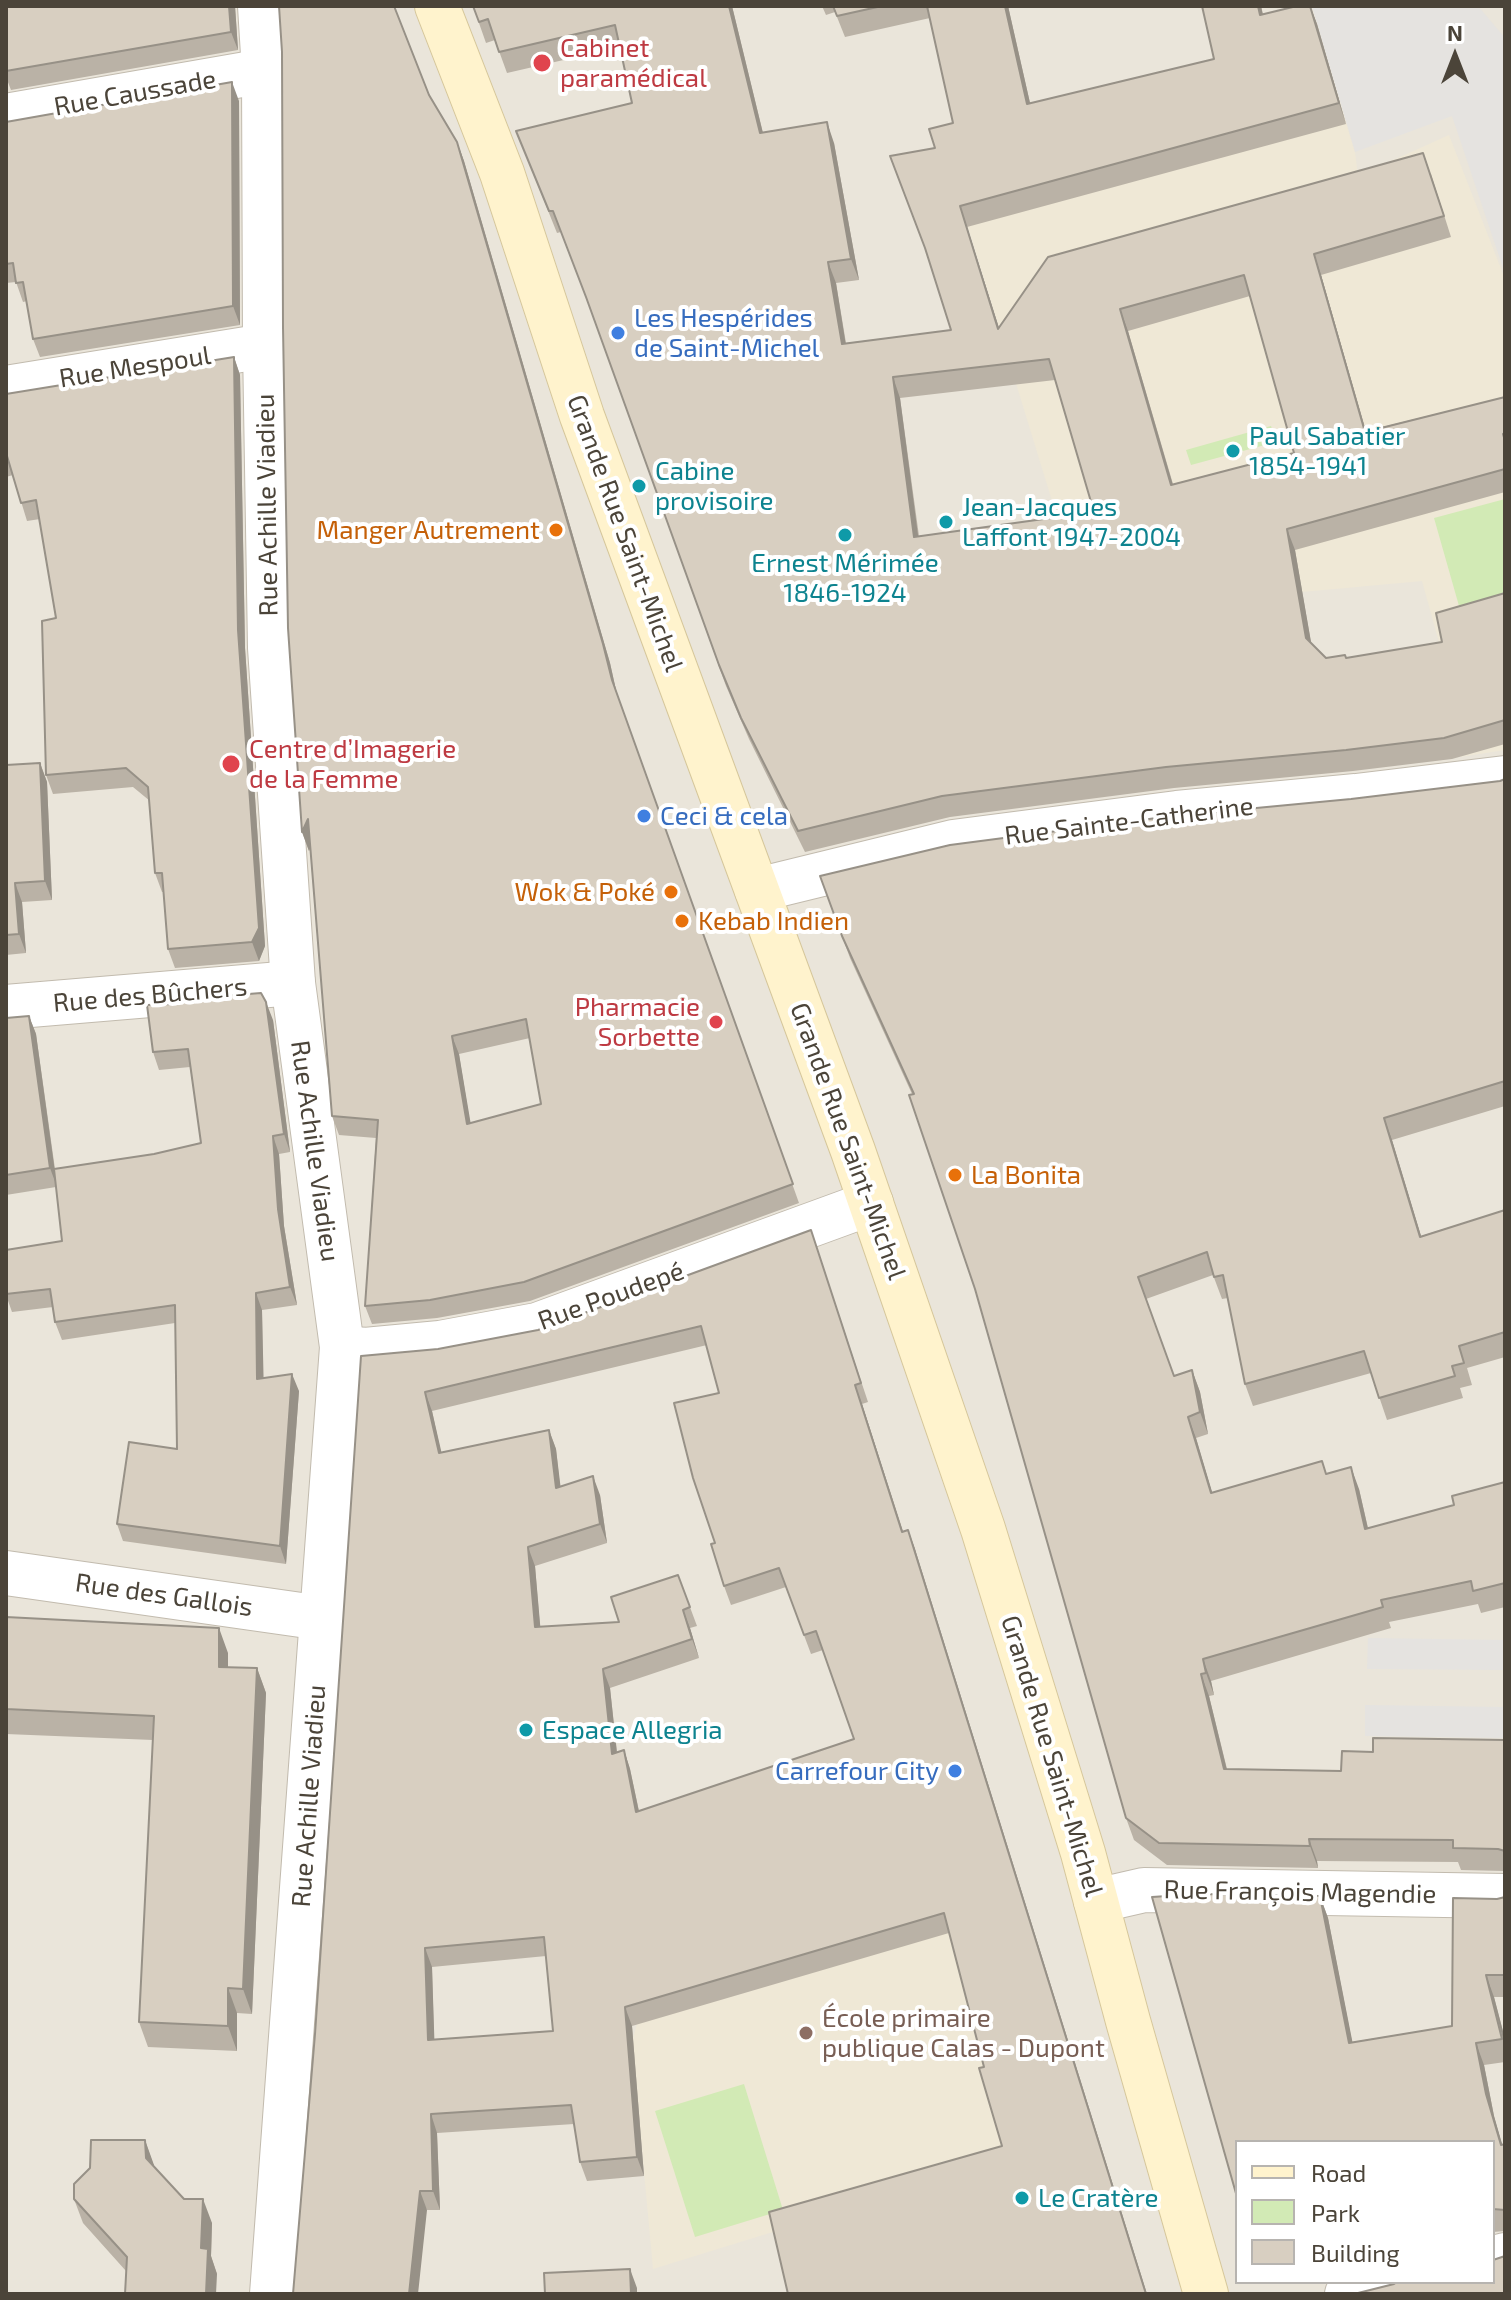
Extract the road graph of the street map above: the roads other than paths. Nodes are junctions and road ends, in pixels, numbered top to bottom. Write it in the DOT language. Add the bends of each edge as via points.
graph roads {
  1 [pos="260,6"];
  2 [pos="437,6"];
  3 [pos="264,71"];
  4 [pos="6,116"];
  5 [pos="265,346"];
  6 [pos="6,388"];
  7 [pos="1505,778"];
  8 [pos="757,890"];
  9 [pos="293,983"];
  10 [pos="6,1007"];
  11 [pos="871,1203"];
  12 [pos="342,1347"];
  13 [pos="6,1573"];
  14 [pos="322,1618"];
  15 [pos="1505,1896"];
  16 [pos="1096,1901"];
  17 [pos="1388,2284"];
  18 [pos="272,2294"];
  19 [pos="1206,2294"];
  20 [pos="1347,2294"];
  1 -- 3 [label="street, Rue Achille Viadieu"];
  2 -- 8 [label="main road, Grande Rue Saint-Michel" via="502,173 587,430"];
  3 -- 4 [label="street, Rue Caussade"];
  3 -- 5 [label="street, Rue Achille Viadieu"];
  5 -- 6 [label="street, Rue Mespoul"];
  5 -- 9 [label="street, Rue Achille Viadieu" via="270,648"];
  7 -- 8 [label="street, Rue Sainte-Catherine" via="953,842"];
  8 -- 11 [label="main road, Grande Rue Saint-Michel"];
  9 -- 10 [label="street, Rue des Bûchers"];
  9 -- 12 [label="street, Rue Achille Viadieu"];
  11 -- 12 [label="street, Rue Poudepé" via="537,1325 440,1343"];
  11 -- 16 [label="main road, Grande Rue Saint-Michel" via="983,1529"];
  12 -- 14 [label="street, Rue Achille Viadieu"];
  13 -- 14 [label="street, Rue des Gallois"];
  14 -- 18 [label="street, Rue Achille Viadieu"];
  15 -- 16 [label="street, Rue François Magendie" via="1144,1890"];
  16 -- 19 [label="main road, Grande Rue Saint-Michel"];
  17 -- 20 [label="street"];
}
